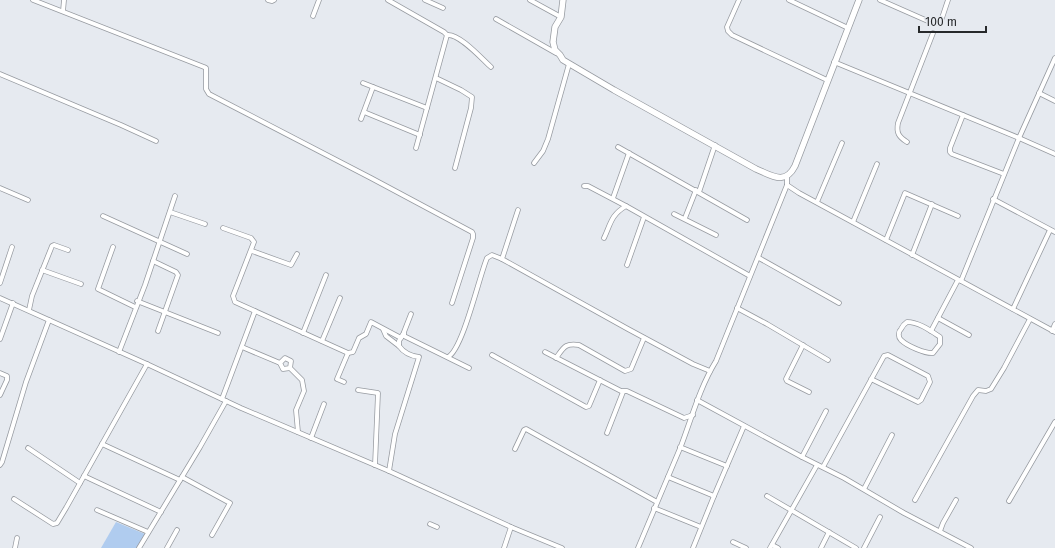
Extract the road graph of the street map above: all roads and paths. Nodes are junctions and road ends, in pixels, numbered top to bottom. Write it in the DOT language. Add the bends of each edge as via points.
graph roads {
  1 [pos="33,0"];
  2 [pos="64,0"];
  3 [pos="268,0"];
  4 [pos="274,0"];
  5 [pos="319,0"];
  6 [pos="388,0"];
  7 [pos="425,0"];
  8 [pos="530,0"];
  9 [pos="563,0"];
  10 [pos="739,0"];
  11 [pos="789,0"];
  12 [pos="859,0"];
  13 [pos="880,0"];
  14 [pos="948,0"];
  15 [pos="443,8"];
  16 [pos="63,11"];
  17 [pos="313,16"];
  18 [pos="561,17"];
  19 [pos="496,19"];
  20 [pos="848,28"];
  21 [pos="933,33"];
  22 [pos="447,35"];
  23 [pos="560,54"];
  24 [pos="1055,58"];
  25 [pos="834,62"];
  26 [pos="569,64"];
  27 [pos="491,67"];
  28 [pos="0,74"];
  29 [pos="436,78"];
  30 [pos="827,80"];
  31 [pos="363,83"];
  32 [pos="373,87"];
  33 [pos="909,93"];
  34 [pos="1039,93"];
  35 [pos="1055,101"];
  36 [pos="427,108"];
  37 [pos="364,112"];
  38 [pos="963,115"];
  39 [pos="361,119"];
  40 [pos="420,135"];
  41 [pos="1019,138"];
  42 [pos="156,141"];
  43 [pos="907,142"];
  44 [pos="842,143"];
  45 [pos="715,145"];
  46 [pos="618,147"];
  47 [pos="416,148"];
  48 [pos="630,153"];
  49 [pos="1055,154"];
  50 [pos="534,163"];
  51 [pos="877,164"];
  52 [pos="455,168"];
  53 [pos="1004,174"];
  54 [pos="787,177"];
  55 [pos="787,185"];
  56 [pos="584,186"];
  57 [pos="0,188"];
  58 [pos="698,191"];
  59 [pos="175,196"];
  60 [pos="613,198"];
  61 [pos="993,199"];
  62 [pos="28,200"];
  63 [pos="817,202"];
  64 [pos="932,204"];
  65 [pos="626,206"];
  66 [pos="518,210"];
  67 [pos="170,212"];
  68 [pos="674,214"];
  69 [pos="103,216"];
  70 [pos="958,216"];
  71 [pos="644,217"];
  72 [pos="684,218"];
  73 [pos="747,220"];
  74 [pos="853,222"];
  75 [pos="205,224"];
  76 [pos="223,228"];
  77 [pos="1050,230"];
  78 [pos="1055,232"];
  79 [pos="716,235"];
  80 [pos="604,238"];
  81 [pos="886,240"];
  82 [pos="159,243"];
  83 [pos="12,247"];
  84 [pos="113,247"];
  85 [pos="68,250"];
  86 [pos="252,251"];
  87 [pos="187,254"];
  88 [pos="297,254"];
  89 [pos="912,255"];
  90 [pos="758,258"];
  91 [pos="502,259"];
  92 [pos="153,261"];
  93 [pos="626,264"];
  94 [pos="42,270"];
  95 [pos="326,275"];
  96 [pos="750,276"];
  97 [pos="960,281"];
  98 [pos="0,282"];
  99 [pos="81,284"];
  100 [pos="0,298"];
  101 [pos="340,298"];
  102 [pos="137,301"];
  103 [pos="13,303"];
  104 [pos="452,303"];
  105 [pos="839,303"];
  106 [pos="135,307"];
  107 [pos="737,308"];
  108 [pos="1013,309"];
  109 [pos="28,310"];
  110 [pos="255,311"];
  111 [pos="165,312"];
  112 [pos="411,314"];
  113 [pos="938,318"];
  114 [pos="1030,319"];
  115 [pos="49,320"];
  116 [pos="1055,324"];
  117 [pos="383,328"];
  118 [pos="158,331"];
  119 [pos="931,331"];
  120 [pos="1053,332"];
  121 [pos="218,333"];
  122 [pos="303,333"];
  123 [pos="970,335"];
  124 [pos="402,336"];
  125 [pos="644,338"];
  126 [pos="0,339"];
  127 [pos="322,341"];
  128 [pos="803,345"];
  129 [pos="399,346"];
  130 [pos="242,347"];
  131 [pos="119,352"];
  132 [pos="545,352"];
  133 [pos="348,353"];
  134 [pos="492,355"];
  135 [pos="448,357"];
  136 [pos="556,358"];
  137 [pos="828,360"];
  138 [pos="280,363"];
  139 [pos="147,364"];
  140 [pos="290,368"];
  141 [pos="468,368"];
  142 [pos="710,371"];
  143 [pos="0,373"];
  144 [pos="871,378"];
  145 [pos="600,380"];
  146 [pos="344,382"];
  147 [pos="358,390"];
  148 [pos="623,392"];
  149 [pos="809,392"];
  150 [pos="0,395"];
  151 [pos="224,400"];
  152 [pos="696,400"];
  153 [pos="324,404"];
  154 [pos="826,411"];
  155 [pos="693,414"];
  156 [pos="1055,422"];
  157 [pos="744,426"];
  158 [pos="298,432"];
  159 [pos="607,433"];
  160 [pos="892,435"];
  161 [pos="311,438"];
  162 [pos="102,444"];
  163 [pos="680,447"];
  164 [pos="28,448"];
  165 [pos="515,449"];
  166 [pos="802,457"];
  167 [pos="0,465"];
  168 [pos="375,465"];
  169 [pos="817,465"];
  170 [pos="727,466"];
  171 [pos="823,467"];
  172 [pos="388,471"];
  173 [pos="84,476"];
  174 [pos="668,477"];
  175 [pos="181,478"];
  176 [pos="80,483"];
  177 [pos="864,489"];
  178 [pos="714,496"];
  179 [pos="767,496"];
  180 [pos="14,499"];
  181 [pos="915,500"];
  182 [pos="956,500"];
  183 [pos="1009,501"];
  184 [pos="657,502"];
  185 [pos="654,508"];
  186 [pos="97,510"];
  187 [pos="791,510"];
  188 [pos="161,512"];
  189 [pos="880,516"];
  190 [pos="430,524"];
  191 [pos="437,527"];
  192 [pos="511,527"];
  193 [pos="701,527"];
  194 [pos="176,530"];
  195 [pos="940,531"];
  196 [pos="148,532"];
  197 [pos="829,532"];
  198 [pos="212,535"];
  199 [pos="17,538"];
  200 [pos="733,542"];
  201 [pos="771,546"];
  202 [pos="15,548"];
  203 [pos="139,548"];
  204 [pos="167,548"];
  205 [pos="504,548"];
  206 [pos="562,548"];
  207 [pos="638,548"];
  208 [pos="693,548"];
  209 [pos="746,548"];
  210 [pos="778,548"];
  211 [pos="821,548"];
  212 [pos="856,548"];
  213 [pos="864,548"];
  214 [pos="971,548"];
  1 -- 16 [label="street"];
  2 -- 16 [label="street"];
  3 -- 4 [label="street"];
  5 -- 17 [label="street"];
  6 -- 22 [label="street"];
  7 -- 15 [label="street"];
  8 -- 18 [label="street"];
  9 -- 18 [label="street"];
  10 -- 30 [label="street" via="727,27 732,35"];
  11 -- 20 [label="street"];
  12 -- 20 [label="street"];
  13 -- 14 [label="street" via="936,23 941,21"];
  16 -- 104 [label="street" via="206,68 206,89 209,94 472,232 473,238"];
  18 -- 23 [label="street" via="553,35 555,50"];
  19 -- 23 [label="street"];
  20 -- 25 [label="street"];
  21 -- 33 [label="street"];
  22 -- 27 [label="street" via="456,37"];
  22 -- 29 [label="street"];
  23 -- 26 [label="street"];
  24 -- 34 [label="street"];
  25 -- 30 [label="street"];
  25 -- 33 [label="street"];
  26 -- 45 [label="street"];
  26 -- 50 [label="street" via="548,140"];
  28 -- 42 [label="street"];
  29 -- 36 [label="street"];
  29 -- 52 [label="street" via="472,97"];
  30 -- 54 [label="street" via="795,166"];
  31 -- 32 [label="street"];
  32 -- 36 [label="street"];
  32 -- 37 [label="street"];
  33 -- 38 [label="street"];
  33 -- 43 [label="street" via="897,129 900,137"];
  34 -- 35 [label="street"];
  34 -- 41 [label="street"];
  36 -- 40 [label="street"];
  37 -- 39 [label="street"];
  37 -- 40 [label="street"];
  38 -- 41 [label="street"];
  38 -- 53 [label="street" via="950,152"];
  40 -- 47 [label="street"];
  41 -- 49 [label="street"];
  41 -- 53 [label="street"];
  44 -- 63 [label="street"];
  45 -- 54 [label="street" via="776,178"];
  45 -- 58 [label="street"];
  46 -- 48 [label="street"];
  48 -- 58 [label="street"];
  48 -- 60 [label="street"];
  51 -- 74 [label="street"];
  53 -- 61 [label="street"];
  54 -- 55 [label="street"];
  55 -- 63 [label="street"];
  55 -- 90 [label="street"];
  56 -- 60 [label="street"];
  57 -- 62 [label="street"];
  58 -- 72 [label="street"];
  58 -- 73 [label="street"];
  59 -- 67 [label="street"];
  60 -- 65 [label="street"];
  61 -- 77 [label="street"];
  61 -- 97 [label="street"];
  63 -- 74 [label="street"];
  64 -- 70 [label="street"];
  64 -- 81 [label="street" via="905,193"];
  64 -- 89 [label="street"];
  65 -- 71 [label="street"];
  65 -- 80 [label="street" via="613,216"];
  66 -- 91 [label="street"];
  67 -- 75 [label="street"];
  67 -- 82 [label="street"];
  68 -- 72 [label="street"];
  69 -- 82 [label="street"];
  71 -- 93 [label="street"];
  71 -- 96 [label="street"];
  72 -- 79 [label="street"];
  74 -- 81 [label="street"];
  76 -- 86 [label="street" via="252,238"];
  77 -- 78 [label="street"];
  77 -- 108 [label="street"];
  81 -- 89 [label="street"];
  82 -- 87 [label="street"];
  82 -- 92 [label="street"];
  83 -- 98 [label="street"];
  84 -- 106 [label="street" via="98,289"];
  85 -- 94 [label="street" via="53,245"];
  86 -- 88 [label="street" via="291,265"];
  86 -- 110 [label="street" via="233,298 235,302"];
  89 -- 97 [label="street"];
  90 -- 96 [label="street"];
  90 -- 105 [label="street"];
  91 -- 125 [label="street"];
  91 -- 135 [label="street" via="492,255 487,258 468,320 453,352"];
  92 -- 102 [label="street"];
  92 -- 111 [label="street" via="177,273"];
  94 -- 99 [label="street"];
  94 -- 109 [label="street"];
  95 -- 122 [label="street"];
  96 -- 107 [label="street"];
  97 -- 108 [label="street"];
  97 -- 113 [label="street"];
  100 -- 103 [label="street"];
  101 -- 127 [label="street"];
  102 -- 106 [label="street"];
  102 -- 111 [label="street"];
  103 -- 109 [label="street"];
  103 -- 126 [label="street"];
  106 -- 131 [label="street"];
  107 -- 128 [label="street"];
  107 -- 142 [label="street"];
  108 -- 114 [label="street"];
  109 -- 115 [label="street"];
  110 -- 122 [label="street"];
  110 -- 130 [label="street"];
  111 -- 118 [label="street"];
  111 -- 121 [label="street"];
  112 -- 124 [label="street"];
  113 -- 119 [label="street"];
  113 -- 123 [label="street"];
  114 -- 120 [label="street"];
  114 -- 181 [label="street" via="991,389 978,390 973,396"];
  115 -- 131 [label="street"];
  115 -- 167 [label="street"];
  116 -- 120 [label="street"];
  117 -- 124 [label="street"];
  117 -- 129 [label="street" via="386,336"];
  117 -- 133 [label="street" via="372,322 366,334 359,338 353,352"];
  119 -- 119 [label="street" via="941,340 933,353 929,354 901,340 898,332 907,322"];
  122 -- 127 [label="street"];
  124 -- 129 [label="street"];
  124 -- 135 [label="street"];
  125 -- 136 [label="street" via="631,369 624,371 579,345 565,346"];
  125 -- 142 [label="street"];
  127 -- 133 [label="street"];
  128 -- 137 [label="street"];
  128 -- 149 [label="street" via="786,379"];
  129 -- 172 [label="street" via="412,356 419,357 395,434"];
  130 -- 138 [label="street"];
  130 -- 151 [label="street"];
  131 -- 139 [label="street"];
  132 -- 136 [label="street"];
  133 -- 146 [label="street" via="337,379"];
  134 -- 145 [label="street" via="586,407 589,406"];
  135 -- 141 [label="street"];
  136 -- 145 [label="street"];
  138 -- 140 [label="street" via="284,369"];
  138 -- 140 [label="street" via="285,358 291,361"];
  139 -- 151 [label="street"];
  139 -- 162 [label="street"];
  140 -- 158 [label="street" via="302,380 304,391 296,410"];
  142 -- 152 [label="street"];
  143 -- 150 [label="street" via="7,376 8,380"];
  144 -- 144 [label="street" via="883,357 888,355 928,376 930,382 918,402"];
  144 -- 171 [label="street"];
  145 -- 148 [label="street"];
  147 -- 168 [label="street" via="378,393"];
  148 -- 155 [label="street" via="627,391 684,418"];
  148 -- 159 [label="street"];
  151 -- 158 [label="street"];
  151 -- 175 [label="street"];
  152 -- 155 [label="street"];
  152 -- 157 [label="street"];
  153 -- 161 [label="street"];
  154 -- 166 [label="street"];
  155 -- 163 [label="street"];
  156 -- 183 [label="street"];
  157 -- 166 [label="street"];
  157 -- 170 [label="street"];
  158 -- 161 [label="street"];
  160 -- 177 [label="street"];
  161 -- 168 [label="street"];
  162 -- 173 [label="street"];
  162 -- 175 [label="street"];
  163 -- 170 [label="street"];
  163 -- 174 [label="street"];
  164 -- 176 [label="street"];
  165 -- 184 [label="street" via="526,429"];
  166 -- 169 [label="street"];
  168 -- 172 [label="street"];
  169 -- 171 [label="street"];
  169 -- 187 [label="street"];
  170 -- 178 [label="street"];
  171 -- 177 [label="street"];
  172 -- 192 [label="street"];
  173 -- 176 [label="street"];
  173 -- 188 [label="street"];
  174 -- 178 [label="street"];
  174 -- 184 [label="street"];
  175 -- 188 [label="street"];
  175 -- 198 [label="street" via="230,503"];
  176 -- 180 [label="street" via="55,524"];
  177 -- 195 [label="street"];
  178 -- 193 [label="street"];
  179 -- 187 [label="street"];
  182 -- 195 [label="street"];
  184 -- 185 [label="street"];
  185 -- 193 [label="street"];
  185 -- 207 [label="street"];
  186 -- 196 [label="street"];
  187 -- 197 [label="street"];
  187 -- 201 [label="street"];
  188 -- 196 [label="street"];
  189 -- 213 [label="street"];
  190 -- 191 [label="street"];
  192 -- 205 [label="street"];
  192 -- 206 [label="street"];
  193 -- 208 [label="street"];
  194 -- 204 [label="street"];
  195 -- 214 [label="street"];
  196 -- 203 [label="street"];
  197 -- 211 [label="street"];
  197 -- 212 [label="street"];
  199 -- 202 [label="street"];
  200 -- 209 [label="street"];
  201 -- 210 [label="street"];
}
